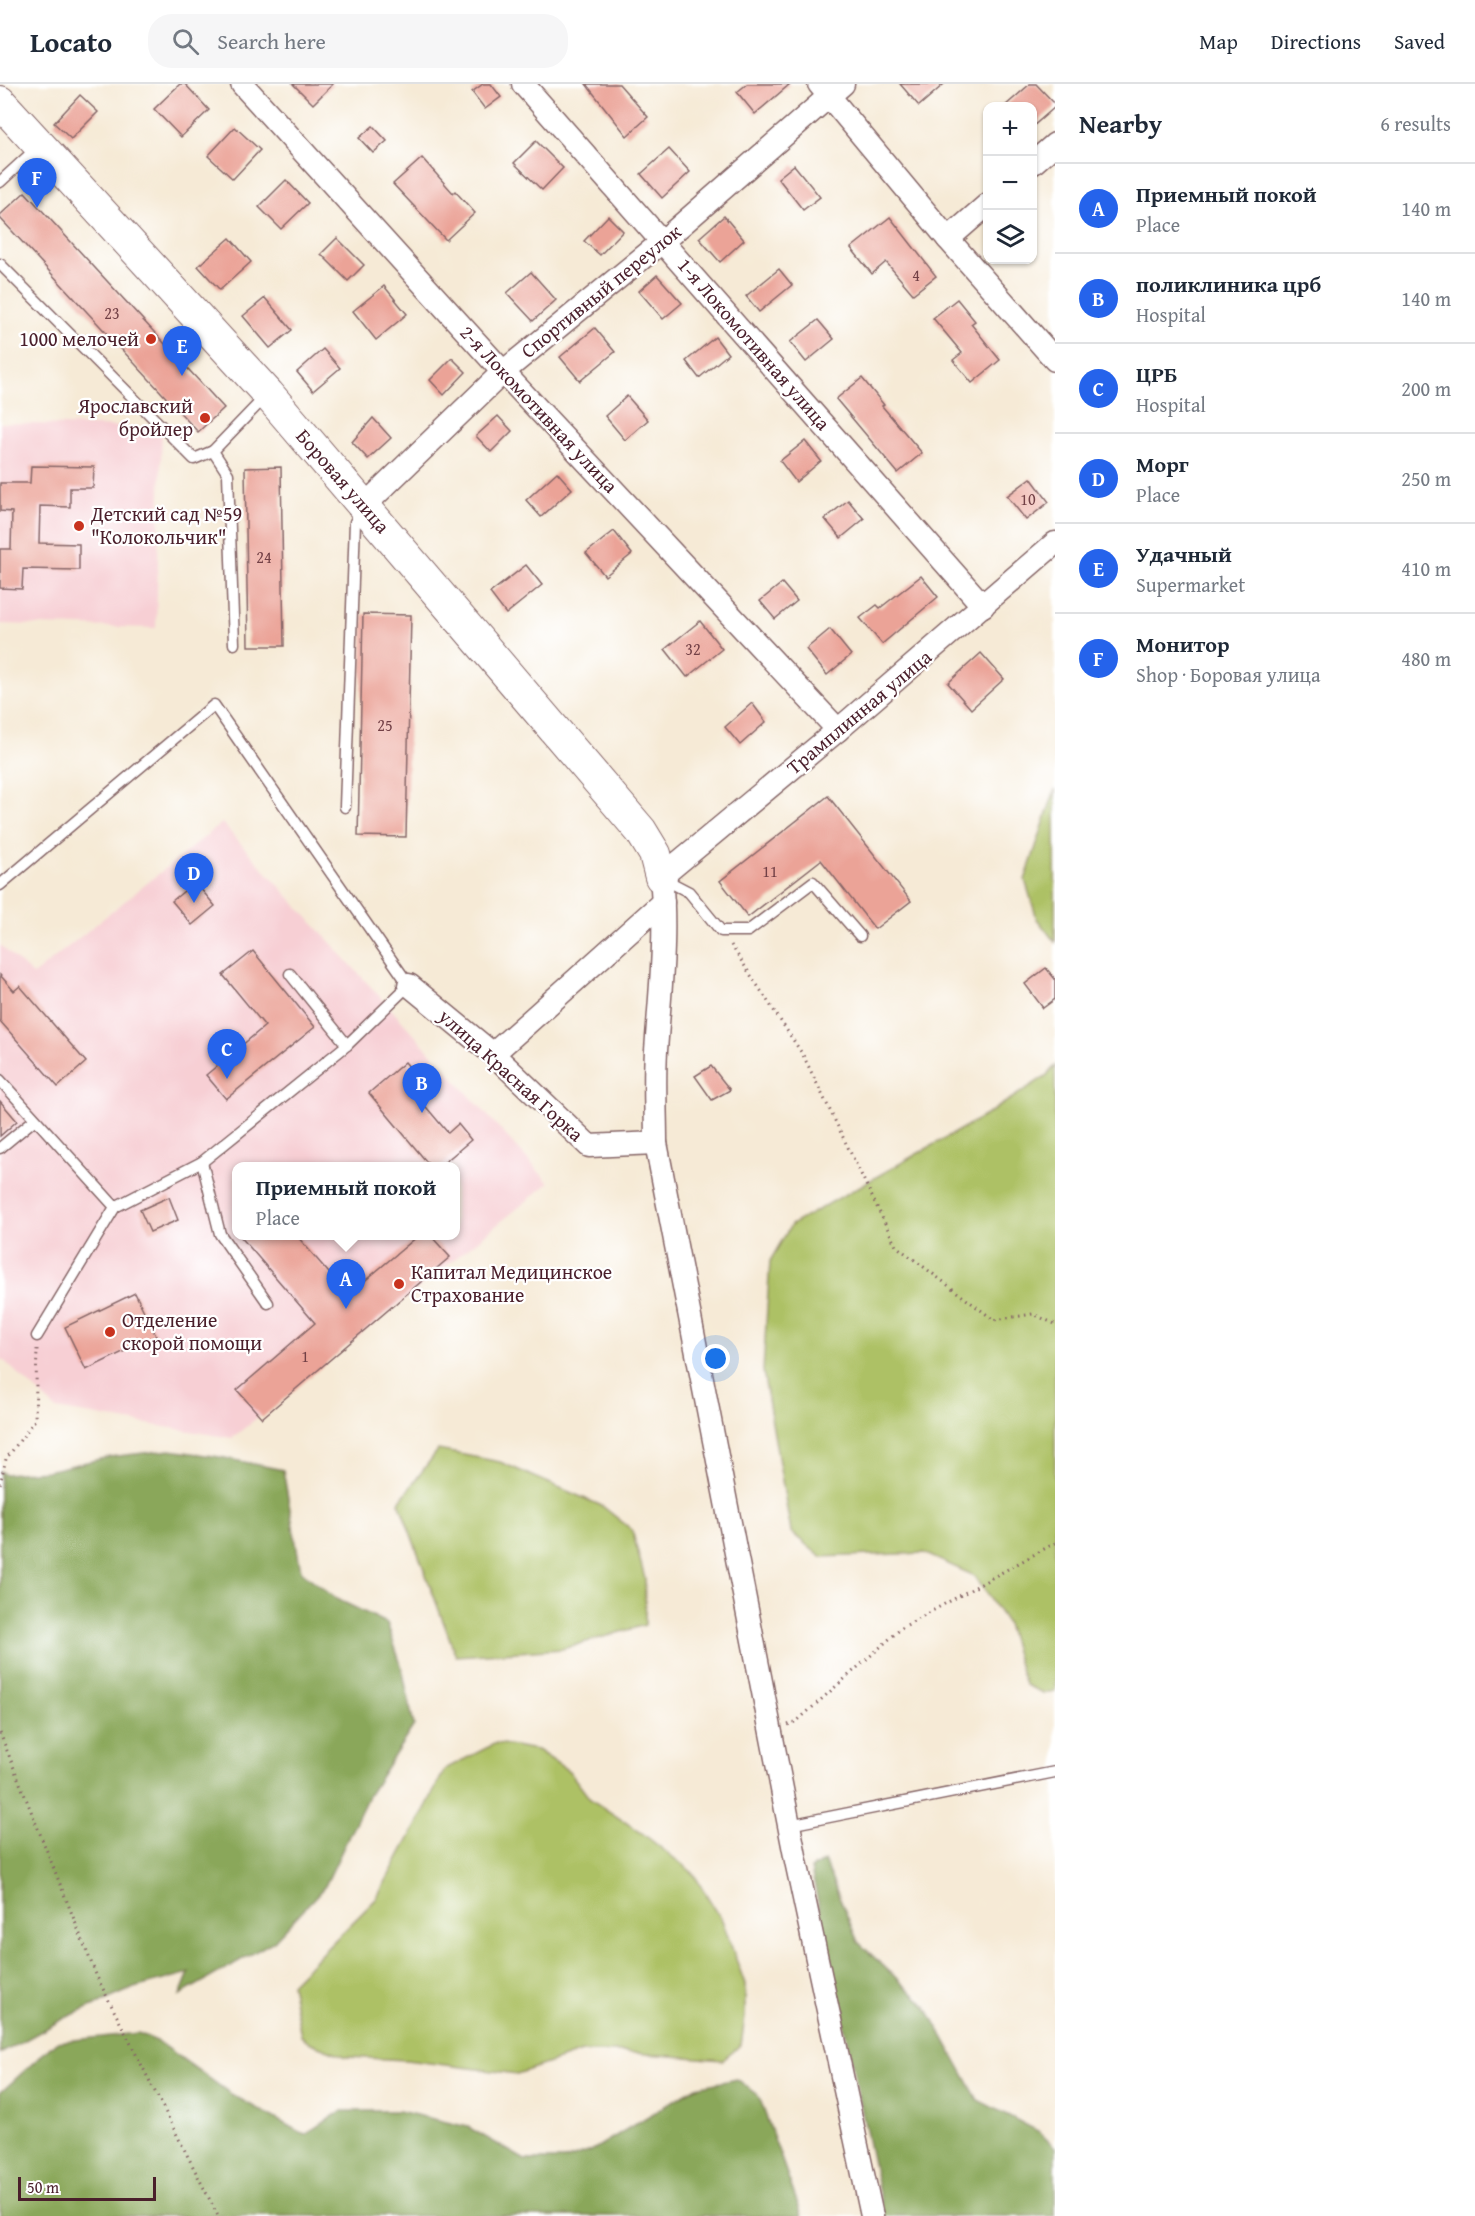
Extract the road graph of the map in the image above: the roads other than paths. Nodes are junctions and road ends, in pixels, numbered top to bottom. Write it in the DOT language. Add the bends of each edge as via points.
graph roads {
  1 [pos="242,84"];
  2 [pos="523,84"];
  3 [pos="830,88"];
  4 [pos="0,102"];
  5 [pos="1055,144"];
  6 [pos="39,147"];
  7 [pos="1037,160"];
  8 [pos="0,182"];
  9 [pos="983,208"];
  10 [pos="948,239"];
  11 [pos="663,241"];
  12 [pos="0,264"];
  13 [pos="1055,360"];
  14 [pos="503,372"];
  15 [pos="268,394"];
  16 [pos="213,451"];
  17 [pos="364,505"];
  18 [pos="1055,543"];
  19 [pos="983,606"];
  20 [pos="234,644"];
  21 [pos="838,730"];
  22 [pos="345,807"];
  23 [pos="0,885"];
  24 [pos="662,890"];
  25 [pos="860,936"];
  26 [pos="290,974"];
  27 [pos="409,985"];
  28 [pos="346,1045"];
  29 [pos="493,1054"];
  30 [pos="0,1080"];
  31 [pos="34,1120"];
  32 [pos="656,1143"];
  33 [pos="0,1149"];
  34 [pos="202,1162"];
  35 [pos="115,1207"];
  36 [pos="268,1303"];
  37 [pos="37,1335"];
  38 [pos="1055,1772"];
  39 [pos="789,1825"];
  40 [pos="872,2216"];
  1 -- 14 [label="street, 2-я Локомотивная улица"];
  2 -- 11 [label="street, 1-я Локомотивная улица"];
  3 -- 10 [label="street"];
  3 -- 11 [label="street, Спортивный переулок"];
  4 -- 6 [label="street, Боровая улица"];
  5 -- 7 [label="street"];
  6 -- 8 [label="lane"];
  6 -- 15 [label="street, Боровая улица"];
  9 -- 10 [label="street"];
  10 -- 13 [label="street"];
  11 -- 14 [label="street, Спортивный переулок"];
  11 -- 19 [label="street, 1-я Локомотивная улица"];
  12 -- 16 [label="lane" via="194,459"];
  14 -- 17 [label="street, Спортивный переулок"];
  14 -- 21 [label="street, 2-я Локомотивная улица"];
  15 -- 16 [label="lane"];
  15 -- 17 [label="street, Боровая улица"];
  16 -- 20 [label="lane" via="228,474"];
  17 -- 22 [label="lane" via="355,522"];
  17 -- 24 [label="street, Боровая улица" via="641,831 655,854"];
  18 -- 19 [label="street, Трамплинная улица"];
  19 -- 21 [label="street, Трамплинная улица"];
  21 -- 24 [label="street, Трамплинная улица"];
  23 -- 27 [label="lane" via="214,705"];
  24 -- 25 [label="lane" via="689,892 721,932 748,931 813,882"];
  24 -- 29 [label="street, Трамплинная улица"];
  24 -- 32 [label="street"];
  26 -- 28 [label="lane"];
  27 -- 28 [label="lane"];
  27 -- 29 [label="street, улица Красная Горка"];
  28 -- 34 [label="lane"];
  29 -- 32 [label="street, улица Красная Горка" via="590,1146"];
  30 -- 31 [label="lane"];
  31 -- 33 [label="lane"];
  31 -- 35 [label="lane"];
  32 -- 39 [label="street"];
  34 -- 35 [label="lane"];
  34 -- 36 [label="lane" via="220,1234"];
  35 -- 37 [label="lane"];
  38 -- 39 [label="lane"];
  39 -- 40 [label="street"];
}
